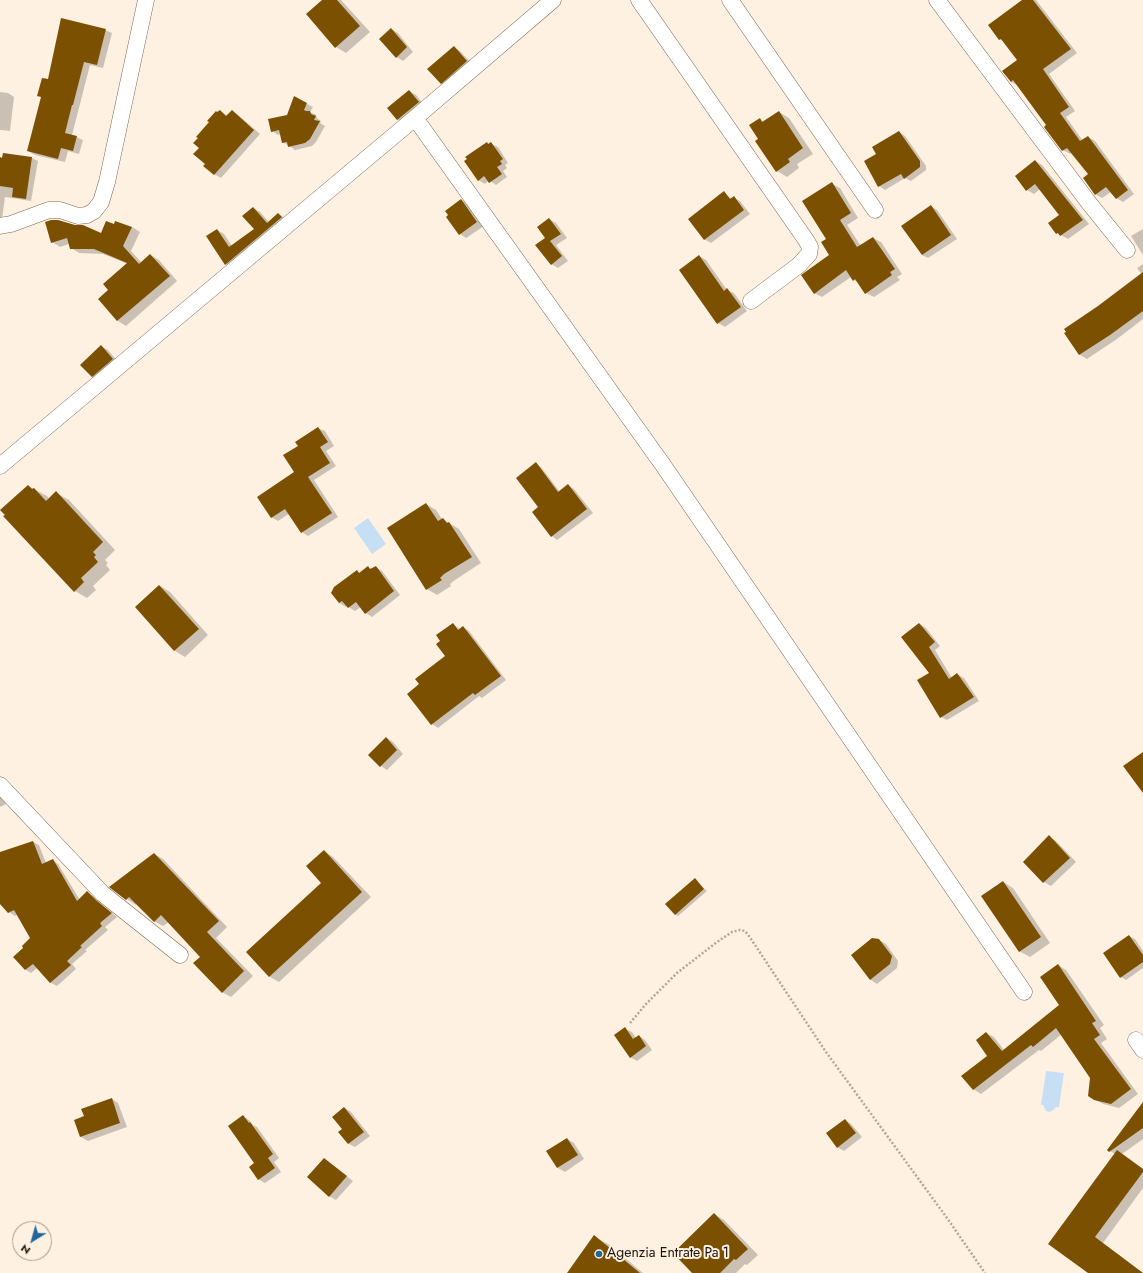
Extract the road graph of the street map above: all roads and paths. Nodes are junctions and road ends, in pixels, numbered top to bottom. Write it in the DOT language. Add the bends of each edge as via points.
graph roads {
  1 [pos="146,0"];
  2 [pos="553,0"];
  3 [pos="639,0"];
  4 [pos="730,0"];
  5 [pos="937,0"];
  6 [pos="415,118"];
  7 [pos="875,210"];
  8 [pos="0,226"];
  9 [pos="1127,250"];
  10 [pos="751,302"];
  11 [pos="0,466"];
  12 [pos="0,785"];
  13 [pos="180,955"];
  14 [pos="1024,992"];
  15 [pos="630,1023"];
  16 [pos="985,1273"];
  1 -- 8 [label="street" via="101,202 87,216 49,210"];
  2 -- 6 [label="street"];
  3 -- 10 [label="street" via="810,247 809,254 799,266"];
  4 -- 7 [label="street"];
  5 -- 9 [label="street" via="1089,204"];
  6 -- 11 [label="street"];
  6 -- 14 [label="street" via="663,465"];
  12 -- 13 [label="street" via="103,894"];
  15 -- 16 [label="path" via="677,973 732,932 745,931 826,1052"];
}
